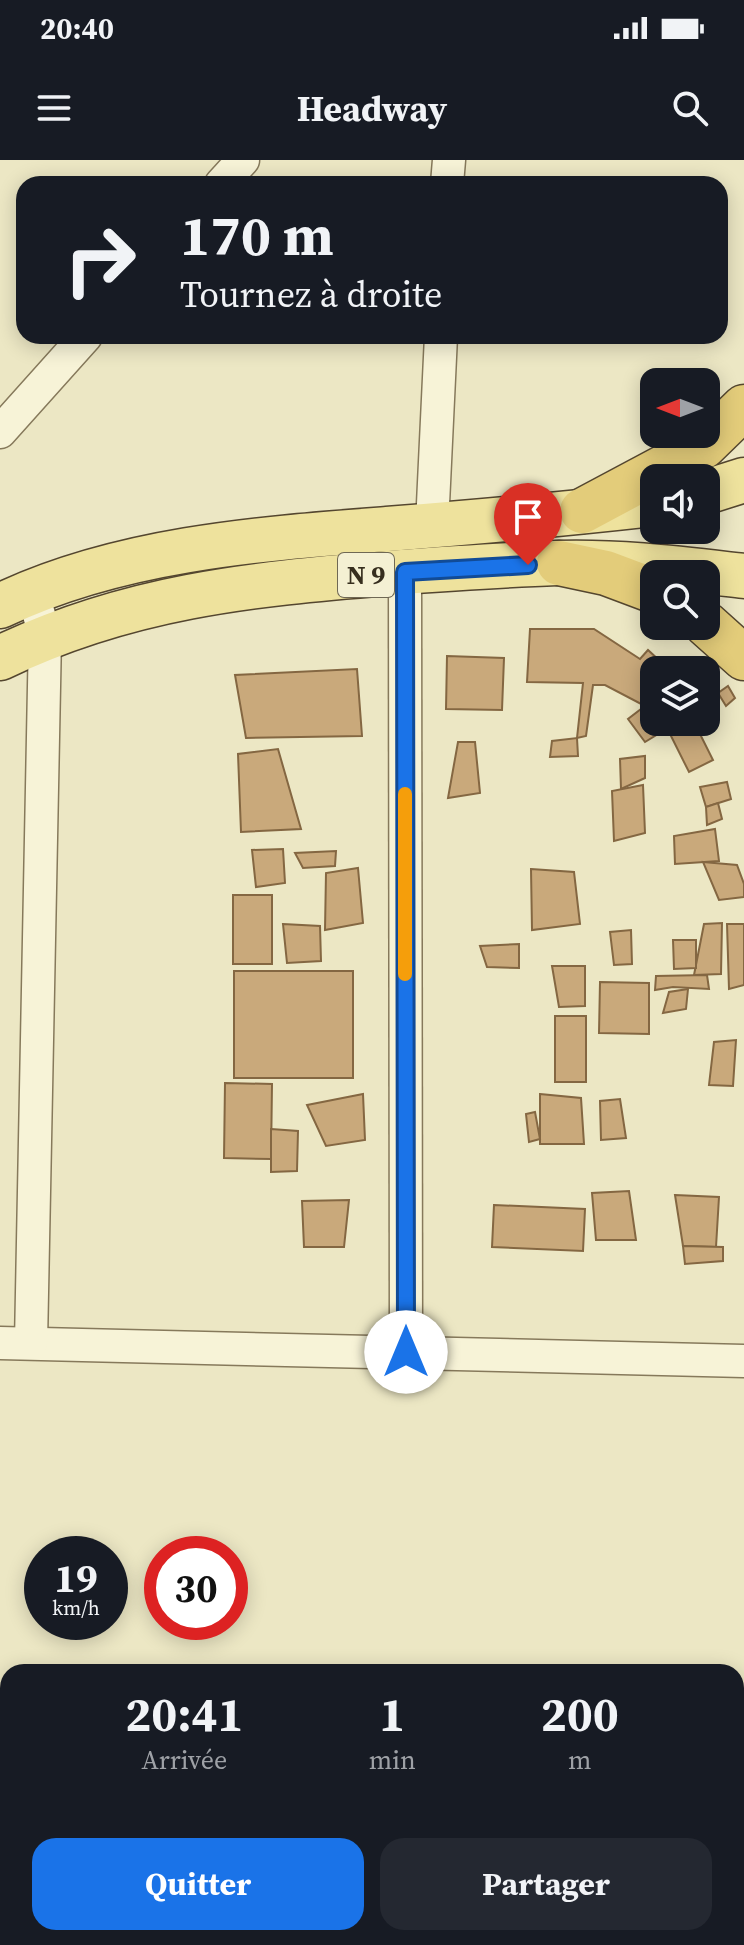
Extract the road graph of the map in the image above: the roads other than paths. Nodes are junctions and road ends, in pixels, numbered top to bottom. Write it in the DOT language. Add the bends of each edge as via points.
graph roads {
  1 [pos="243,160"];
  2 [pos="228,176"];
  3 [pos="79,344"];
  4 [pos="441,344"];
  5 [pos="744,407"];
  6 [pos="0,432"];
  7 [pos="744,480"];
  8 [pos="720,488"];
  9 [pos="640,505"];
  10 [pos="582,511"];
  11 [pos="432,525"];
  12 [pos="559,563"];
  13 [pos="405,572"];
  14 [pos="744,576"];
  15 [pos="640,586"];
  16 [pos="16,598"];
  17 [pos="45,636"];
  18 [pos="720,637"];
  19 [pos="0,658"];
  20 [pos="744,658"];
  21 [pos="15,1343"];
  22 [pos="406,1352"];
  23 [pos="744,1361"];
  1 -- 2 [label="street"];
  3 -- 6 [label="street"];
  4 -- 11 [label="street"];
  5 -- 10 [label="highway" via="704,446"];
  7 -- 8 [label="main road"];
  9 -- 10 [label="main road"];
  10 -- 11 [label="main road"];
  11 -- 16 [label="main road" via="227,544 138,560"];
  12 -- 13 [label="main road, N 9"];
  12 -- 14 [label="main road, N 9"];
  12 -- 15 [label="highway"];
  13 -- 17 [label="main road, N 9" via="236,587 147,604"];
  13 -- 22 [label="street"];
  16 -- 17 [label="street"];
  17 -- 19 [label="main road, N 9"];
  17 -- 21 [label="street"];
  18 -- 20 [label="highway"];
  21 -- 22 [label="street"];
  22 -- 23 [label="street"];
}
